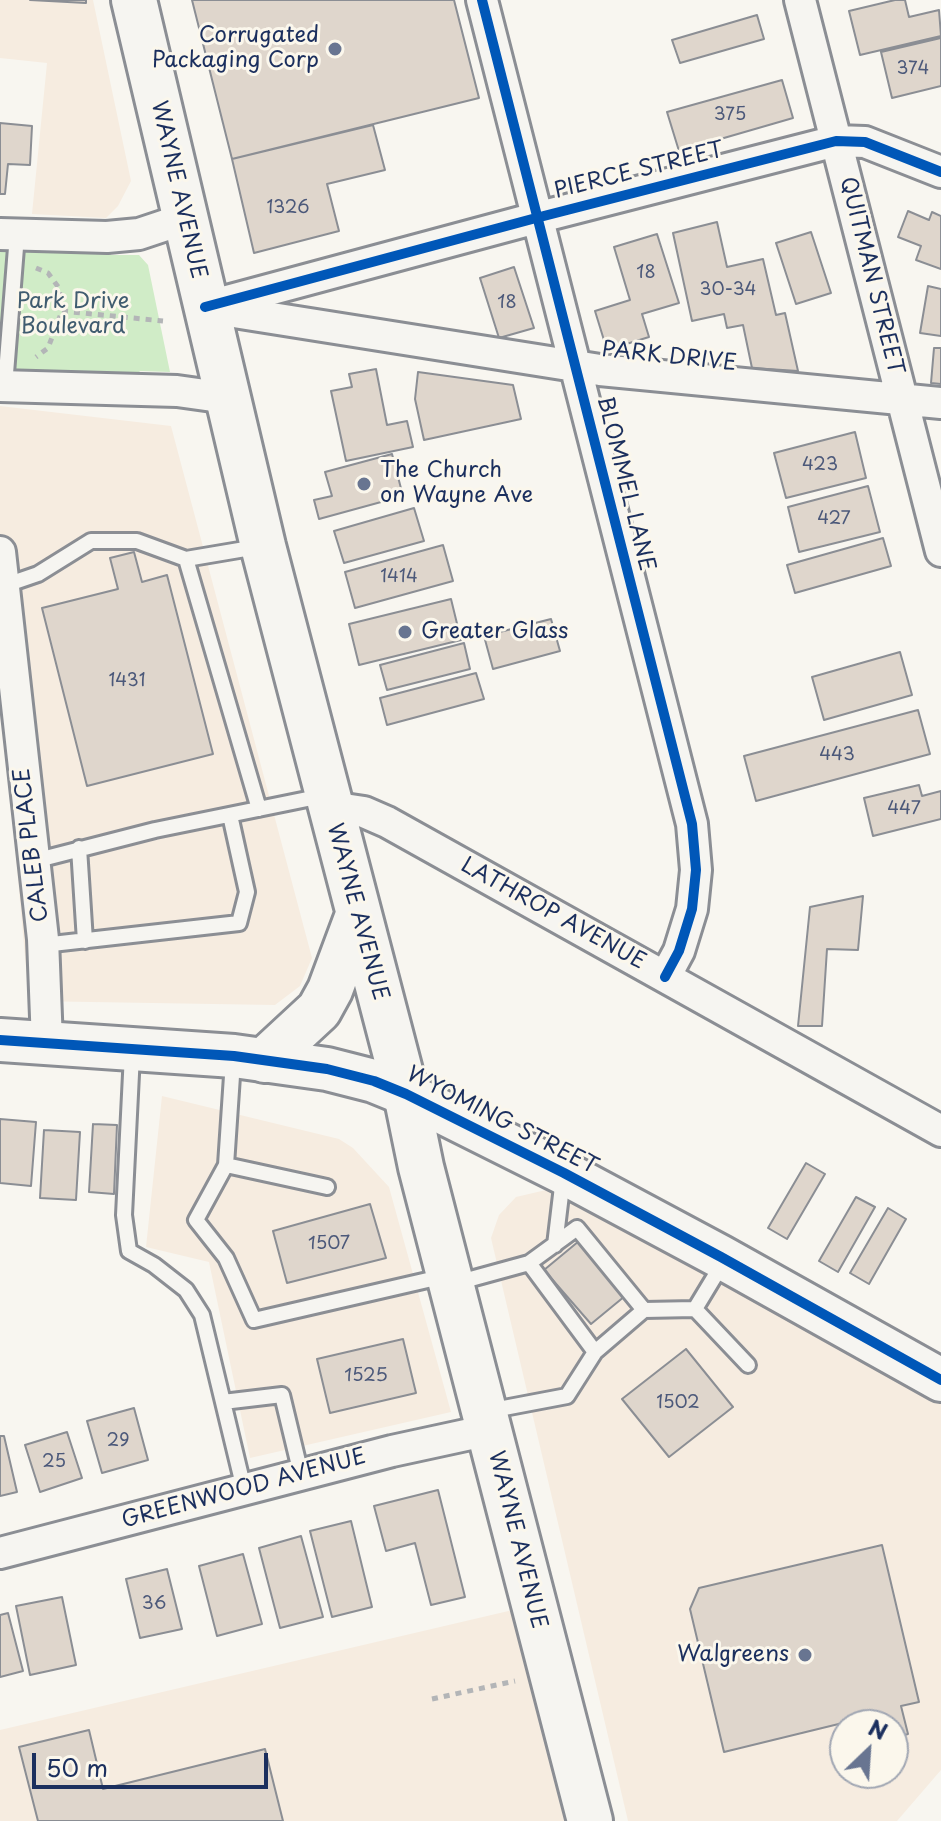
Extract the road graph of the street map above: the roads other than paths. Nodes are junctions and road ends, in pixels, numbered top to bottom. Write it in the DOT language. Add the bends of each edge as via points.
graph roads {
  1 [pos="134,0"];
  2 [pos="482,0"];
  3 [pos="800,0"];
  4 [pos="836,141"];
  5 [pos="941,172"];
  6 [pos="187,218"];
  7 [pos="536,218"];
  8 [pos="9,234"];
  9 [pos="205,307"];
  10 [pos="576,367"];
  11 [pos="2,386"];
  12 [pos="227,398"];
  13 [pos="902,399"];
  14 [pos="941,403"];
  15 [pos="263,546"];
  16 [pos="941,551"];
  17 [pos="0,552"];
  18 [pos="186,559"];
  19 [pos="3,586"];
  20 [pos="8,704"];
  21 [pos="259,809"];
  22 [pos="330,809"];
  23 [pos="230,815"];
  24 [pos="79,848"];
  25 [pos="34,861"];
  26 [pos="358,915"];
  27 [pos="85,941"];
  28 [pos="43,945"];
  29 [pos="665,977"];
  30 [pos="0,1040"];
  31 [pos="47,1043"];
  32 [pos="132,1047"];
  33 [pos="249,1058"];
  34 [pos="406,1094"];
  35 [pos="941,1131"];
  36 [pos="226,1165"];
  37 [pos="564,1173"];
  38 [pos="327,1187"];
  39 [pos="555,1245"];
  40 [pos="725,1259"];
  41 [pos="529,1263"];
  42 [pos="450,1280"];
  43 [pos="695,1309"];
  44 [pos="644,1310"];
  45 [pos="595,1352"];
  46 [pos="748,1365"];
  47 [pos="941,1380"];
  48 [pos="223,1402"];
  49 [pos="487,1421"];
  50 [pos="301,1474"];
  51 [pos="244,1489"];
  52 [pos="0,1553"];
  53 [pos="590,1821"];
  1 -- 6 [label="main road, WAYNE AVENUE"];
  2 -- 7 [label="street, BLOMMEL LANE"];
  3 -- 4 [label="street, QUITMAN STREET"];
  4 -- 5 [label="street, PIERCE STREET" via="865,142"];
  4 -- 7 [label="street, PIERCE STREET"];
  4 -- 13 [label="street, QUITMAN STREET"];
  6 -- 8 [label="street" via="139,234 107,237"];
  6 -- 9 [label="main road, WAYNE AVENUE"];
  7 -- 9 [label="street, PIERCE STREET"];
  7 -- 10 [label="street, BLOMMEL LANE"];
  8 -- 11 [label="lane"];
  9 -- 10 [label="street, PARK DRIVE"];
  9 -- 12 [label="main road, WAYNE AVENUE"];
  10 -- 13 [label="street, PARK DRIVE"];
  10 -- 29 [label="street, BLOMMEL LANE" via="692,824 692,909"];
  11 -- 12 [label="street" via="177,391"];
  12 -- 15 [label="main road, WAYNE AVENUE"];
  13 -- 14 [label="street, PARK DRIVE"];
  13 -- 16 [label="street, QUITMAN STREET"];
  15 -- 18 [label="lane"];
  15 -- 22 [label="main road, WAYNE AVENUE"];
  17 -- 19 [label="street, CALEB PLACE"];
  18 -- 19 [label="lane" via="137,541 91,541 38,574"];
  18 -- 21 [label="lane"];
  19 -- 20 [label="street, CALEB PLACE"];
  20 -- 25 [label="street, CALEB PLACE"];
  21 -- 22 [label="lane"];
  21 -- 23 [label="lane"];
  22 -- 26 [label="main road, WAYNE AVENUE"];
  22 -- 29 [label="street, LATHROP AVENUE" via="364,812 387,822"];
  23 -- 24 [label="lane"];
  23 -- 27 [label="lane" via="247,892 239,923"];
  24 -- 25 [label="lane"];
  24 -- 27 [label="lane"];
  25 -- 28 [label="street, CALEB PLACE"];
  26 -- 33 [label="main road" via="319,1010"];
  26 -- 34 [label="main road, WAYNE AVENUE"];
  27 -- 28 [label="lane"];
  28 -- 31 [label="street, CALEB PLACE"];
  29 -- 35 [label="street, LATHROP AVENUE"];
  30 -- 31 [label="street, WYOMING STREET"];
  31 -- 32 [label="street, WYOMING STREET"];
  32 -- 33 [label="street, WYOMING STREET"];
  32 -- 48 [label="lane" via="124,1215 129,1251 186,1290 202,1315"];
  33 -- 34 [label="street, WYOMING STREET" via="347,1073"];
  33 -- 36 [label="lane"];
  34 -- 37 [label="street, WYOMING STREET"];
  34 -- 42 [label="main road, WAYNE AVENUE"];
  36 -- 38 [label="lane"];
  36 -- 42 [label="lane" via="196,1220 226,1258 254,1320"];
  37 -- 39 [label="lane"];
  37 -- 40 [label="street, WYOMING STREET"];
  39 -- 41 [label="lane"];
  39 -- 44 [label="lane" via="577,1228"];
  40 -- 43 [label="lane"];
  40 -- 47 [label="street, WYOMING STREET"];
  41 -- 42 [label="lane"];
  41 -- 45 [label="lane" via="561,1297"];
  42 -- 49 [label="main road, WAYNE AVENUE"];
  43 -- 44 [label="lane"];
  43 -- 46 [label="lane"];
  44 -- 45 [label="lane"];
  45 -- 49 [label="lane" via="567,1396"];
  48 -- 50 [label="lane" via="282,1395"];
  48 -- 51 [label="lane"];
  49 -- 50 [label="street, GREENWOOD AVENUE"];
  49 -- 53 [label="main road, WAYNE AVENUE"];
  50 -- 51 [label="street, GREENWOOD AVENUE"];
  51 -- 52 [label="street, GREENWOOD AVENUE"];
}
